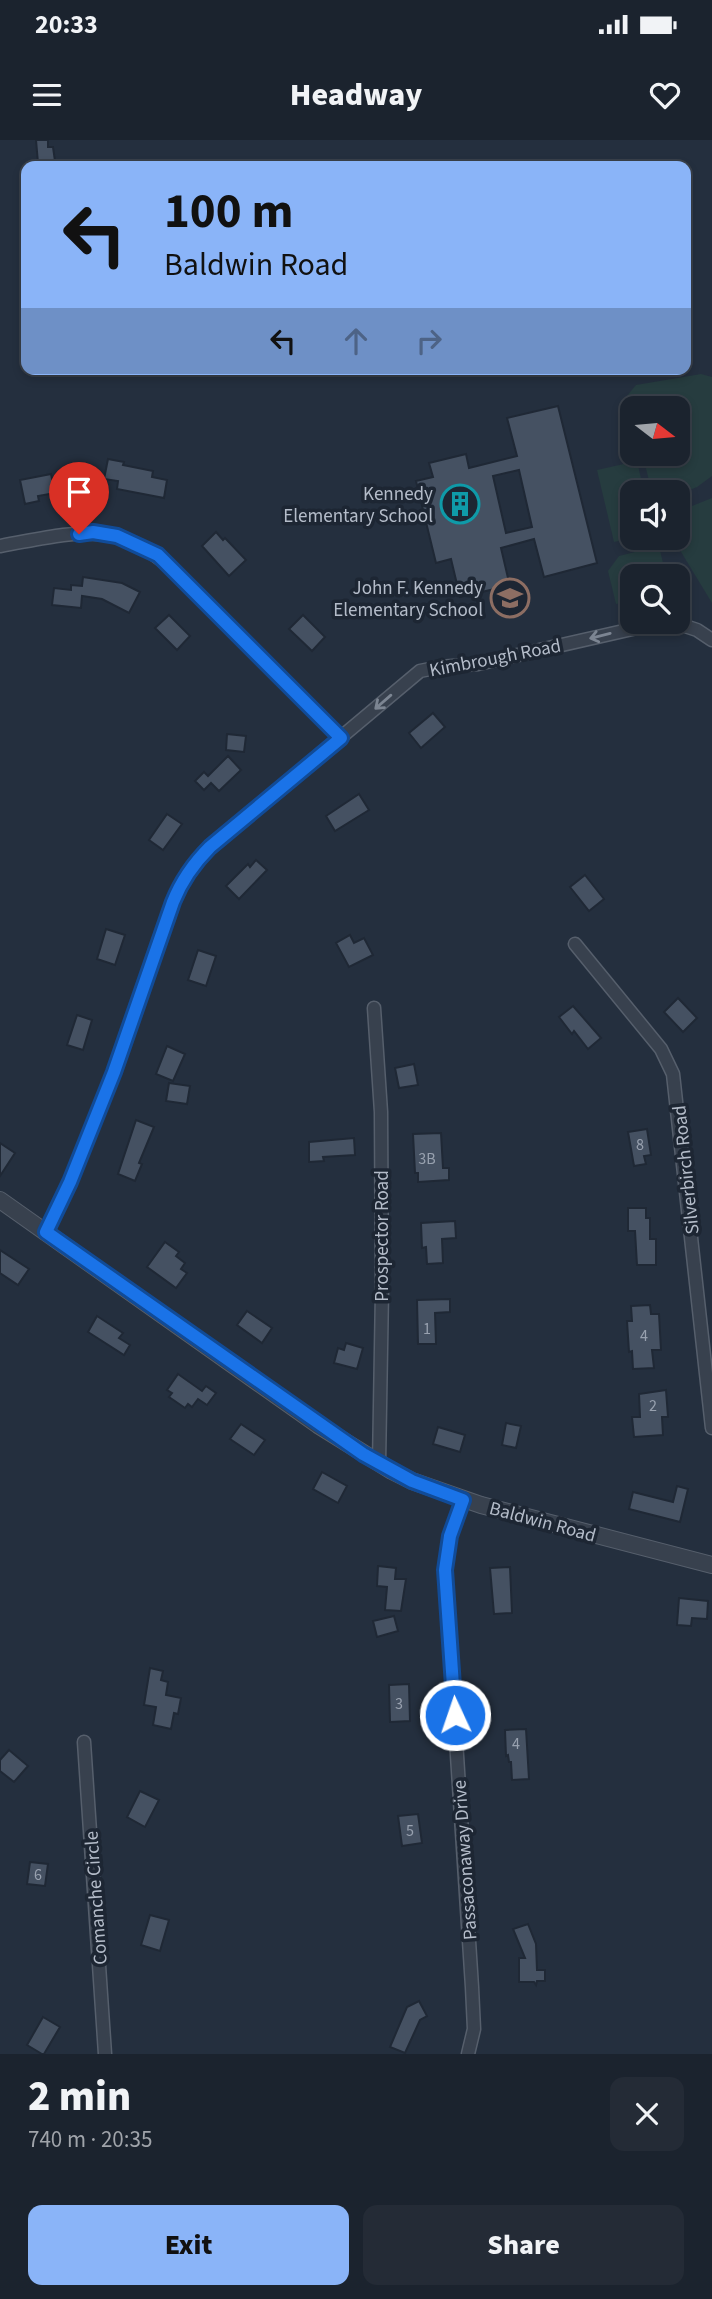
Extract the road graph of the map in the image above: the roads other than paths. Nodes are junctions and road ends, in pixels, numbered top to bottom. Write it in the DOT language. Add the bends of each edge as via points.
graph roads {
  1 [pos="0,546"];
  2 [pos="712,640"];
  3 [pos="341,738"];
  4 [pos="575,944"];
  5 [pos="374,1008"];
  6 [pos="0,1200"];
  7 [pos="46,1232"];
  8 [pos="712,1428"];
  9 [pos="379,1464"];
  10 [pos="463,1500"];
  11 [pos="712,1565"];
  12 [pos="84,1742"];
  13 [pos="105,2054"];
  14 [pos="468,2054"];
  1 -- 3 [label="street" via="93,532 117,536 158,555"];
  2 -- 3 [label="street, Kimbrough Road, one-way" via="682,625 650,625 478,664 426,669"];
  3 -- 7 [label="street, Kimbrough Road" via="210,847 182,882 110,1082"];
  4 -- 8 [label="street, Silverbirch Road" via="661,1049 673,1074"];
  5 -- 9 [label="street, Prospector Road" via="382,1112"];
  6 -- 7 [label="street, Baldwin Road"];
  7 -- 9 [label="street, Baldwin Road"];
  9 -- 10 [label="street, Baldwin Road"];
  10 -- 11 [label="street, Baldwin Road"];
  10 -- 14 [label="street, Passaconaway Drive" via="450,1536 445,1570 474,2029"];
  12 -- 13 [label="street, Comanche Circle"];
}
